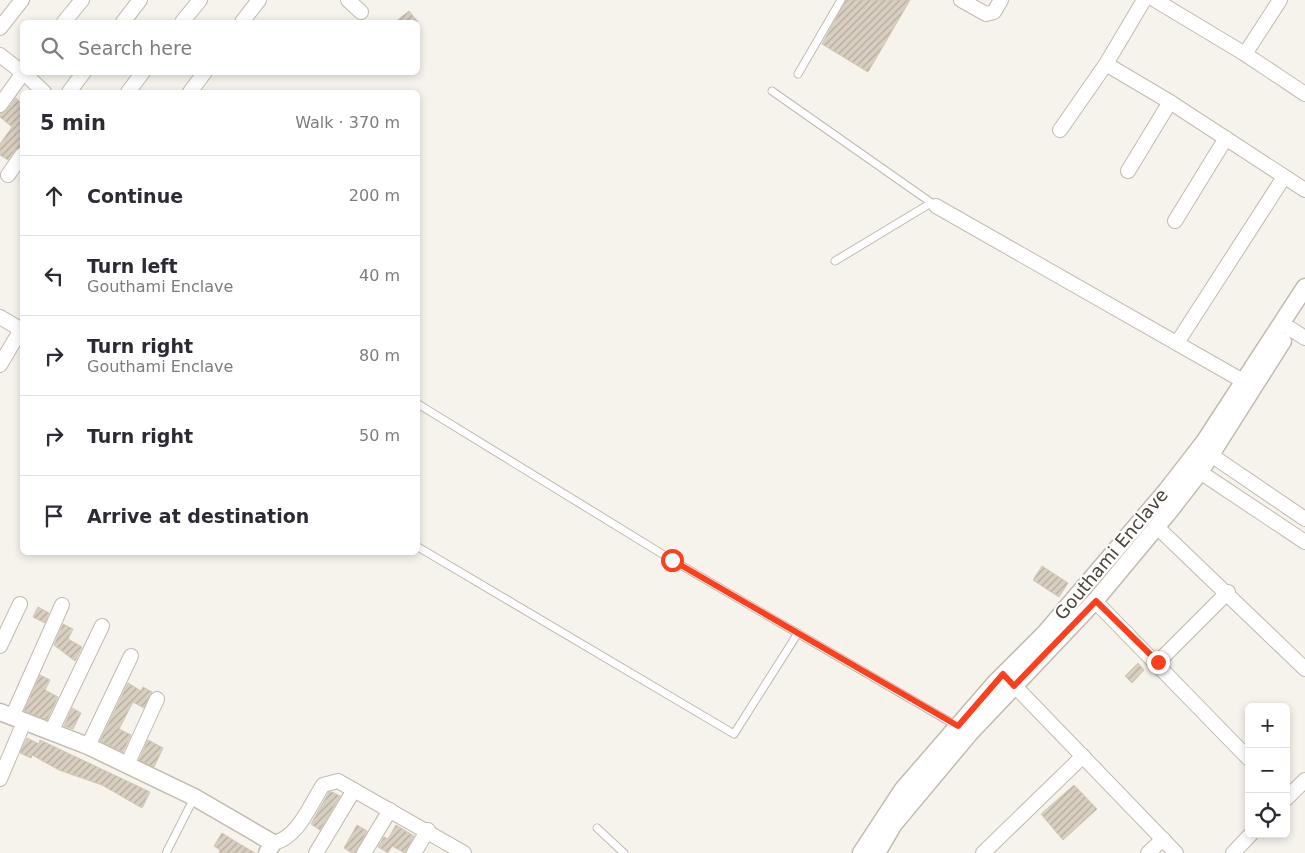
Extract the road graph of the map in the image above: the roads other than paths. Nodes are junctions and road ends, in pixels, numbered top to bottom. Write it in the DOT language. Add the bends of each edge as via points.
graph roads {
  1 [pos="22,0"];
  2 [pos="82,0"];
  3 [pos="140,0"];
  4 [pos="200,0"];
  5 [pos="259,0"];
  6 [pos="348,0"];
  7 [pos="841,0"];
  8 [pos="961,0"];
  9 [pos="1001,0"];
  10 [pos="1144,0"];
  11 [pos="1155,0"];
  12 [pos="1280,0"];
  13 [pos="1172,4"];
  14 [pos="361,12"];
  15 [pos="66,20"];
  16 [pos="125,20"];
  17 [pos="184,20"];
  18 [pos="244,20"];
  19 [pos="0,28"];
  20 [pos="1245,54"];
  21 [pos="0,55"];
  22 [pos="1106,64"];
  23 [pos="20,71"];
  24 [pos="798,74"];
  25 [pos="22,75"];
  26 [pos="25,75"];
  27 [pos="82,75"];
  28 [pos="141,75"];
  29 [pos="203,75"];
  30 [pos="42,90"];
  31 [pos="70,90"];
  32 [pos="130,90"];
  33 [pos="192,90"];
  34 [pos="772,91"];
  35 [pos="1305,94"];
  36 [pos="1170,102"];
  37 [pos="0,105"];
  38 [pos="1060,130"];
  39 [pos="1226,138"];
  40 [pos="20,158"];
  41 [pos="1128,171"];
  42 [pos="8,175"];
  43 [pos="1284,177"];
  44 [pos="1305,190"];
  45 [pos="933,204"];
  46 [pos="1175,221"];
  47 [pos="835,261"];
  48 [pos="1305,287"];
  49 [pos="1305,307"];
  50 [pos="0,317"];
  51 [pos="20,329"];
  52 [pos="1291,329"];
  53 [pos="20,333"];
  54 [pos="1305,338"];
  55 [pos="1177,343"];
  56 [pos="0,365"];
  57 [pos="1243,381"];
  58 [pos="420,405"];
  59 [pos="1211,455"];
  60 [pos="1200,472"];
  61 [pos="1305,519"];
  62 [pos="1157,527"];
  63 [pos="1305,542"];
  64 [pos="420,548"];
  65 [pos="1228,592"];
  66 [pos="1096,601"];
  67 [pos="20,604"];
  68 [pos="62,605"];
  69 [pos="102,626"];
  70 [pos="798,633"];
  71 [pos="0,646"];
  72 [pos="131,656"];
  73 [pos="1158,662"];
  74 [pos="1305,669"];
  75 [pos="1008,680"];
  76 [pos="157,699"];
  77 [pos="7,715"];
  78 [pos="958,726"];
  79 [pos="51,732"];
  80 [pos="88,746"];
  81 [pos="1245,755"];
  82 [pos="1083,756"];
  83 [pos="127,765"];
  84 [pos="0,779"];
  85 [pos="1305,780"];
  86 [pos="354,790"];
  87 [pos="1290,795"];
  88 [pos="194,797"];
  89 [pos="390,810"];
  90 [pos="597,828"];
  91 [pos="428,830"];
  92 [pos="1248,838"];
  93 [pos="1162,839"];
  94 [pos="270,848"];
  95 [pos="459,852"];
  96 [pos="166,853"];
  97 [pos="316,853"];
  98 [pos="364,853"];
  99 [pos="414,853"];
  100 [pos="624,853"];
  101 [pos="861,853"];
  102 [pos="877,853"];
  103 [pos="983,853"];
  104 [pos="1148,853"];
  105 [pos="1176,853"];
  106 [pos="1233,853"];
  1 -- 19 [label="street"];
  2 -- 15 [label="street"];
  3 -- 16 [label="street"];
  4 -- 17 [label="street"];
  5 -- 18 [label="street"];
  6 -- 14 [label="street"];
  7 -- 24 [label="lane"];
  8 -- 9 [label="street" via="986,14 994,12"];
  10 -- 22 [label="street"];
  11 -- 13 [label="street"];
  12 -- 20 [label="street"];
  13 -- 20 [label="street"];
  20 -- 35 [label="street"];
  21 -- 23 [label="street"];
  22 -- 36 [label="street"];
  22 -- 38 [label="street"];
  25 -- 37 [label="street"];
  26 -- 30 [label="street"];
  27 -- 31 [label="street"];
  28 -- 32 [label="street"];
  29 -- 33 [label="street"];
  34 -- 45 [label="lane"];
  36 -- 39 [label="street"];
  36 -- 41 [label="street"];
  39 -- 43 [label="street"];
  39 -- 46 [label="street"];
  40 -- 42 [label="street"];
  43 -- 44 [label="street"];
  43 -- 55 [label="street"];
  45 -- 47 [label="lane"];
  45 -- 55 [label="street"];
  48 -- 57 [label="street, Gouthami Enclave"];
  49 -- 52 [label="street, Gouthami Enclave"];
  50 -- 51 [label="street"];
  52 -- 54 [label="street"];
  52 -- 59 [label="street, Gouthami Enclave"];
  53 -- 56 [label="street"];
  55 -- 57 [label="street"];
  57 -- 75 [label="street, Gouthami Enclave" via="1204,442 1166,491"];
  58 -- 70 [label="lane" via="672,560"];
  59 -- 60 [label="street, Gouthami Enclave"];
  59 -- 61 [label="street"];
  60 -- 62 [label="street, Gouthami Enclave"];
  60 -- 63 [label="street"];
  62 -- 65 [label="street"];
  62 -- 66 [label="street, Gouthami Enclave"];
  64 -- 70 [label="lane" via="734,734"];
  65 -- 73 [label="street"];
  65 -- 74 [label="street"];
  66 -- 73 [label="street"];
  66 -- 75 [label="street, Gouthami Enclave"];
  67 -- 71 [label="street"];
  68 -- 77 [label="street"];
  69 -- 79 [label="street"];
  70 -- 78 [label="lane"];
  72 -- 80 [label="street"];
  73 -- 81 [label="street"];
  75 -- 78 [label="street, Gouthami Enclave"];
  75 -- 82 [label="street"];
  75 -- 102 [label="street, Gouthami Enclave" via="970,733 894,824"];
  76 -- 83 [label="street"];
  77 -- 79 [label="street"];
  77 -- 84 [label="street"];
  78 -- 101 [label="street, Gouthami Enclave" via="903,789"];
  79 -- 80 [label="street"];
  80 -- 83 [label="street"];
  82 -- 93 [label="street"];
  82 -- 103 [label="street"];
  83 -- 88 [label="street"];
  85 -- 87 [label="street"];
  86 -- 89 [label="street"];
  86 -- 94 [label="street" via="338,781 323,785 294,832"];
  86 -- 97 [label="street"];
  88 -- 94 [label="street"];
  88 -- 96 [label="lane"];
  89 -- 91 [label="street"];
  89 -- 98 [label="street"];
  90 -- 100 [label="lane"];
  91 -- 95 [label="street"];
  91 -- 99 [label="street"];
  92 -- 106 [label="street"];
  93 -- 104 [label="street"];
  93 -- 105 [label="street"];
}
